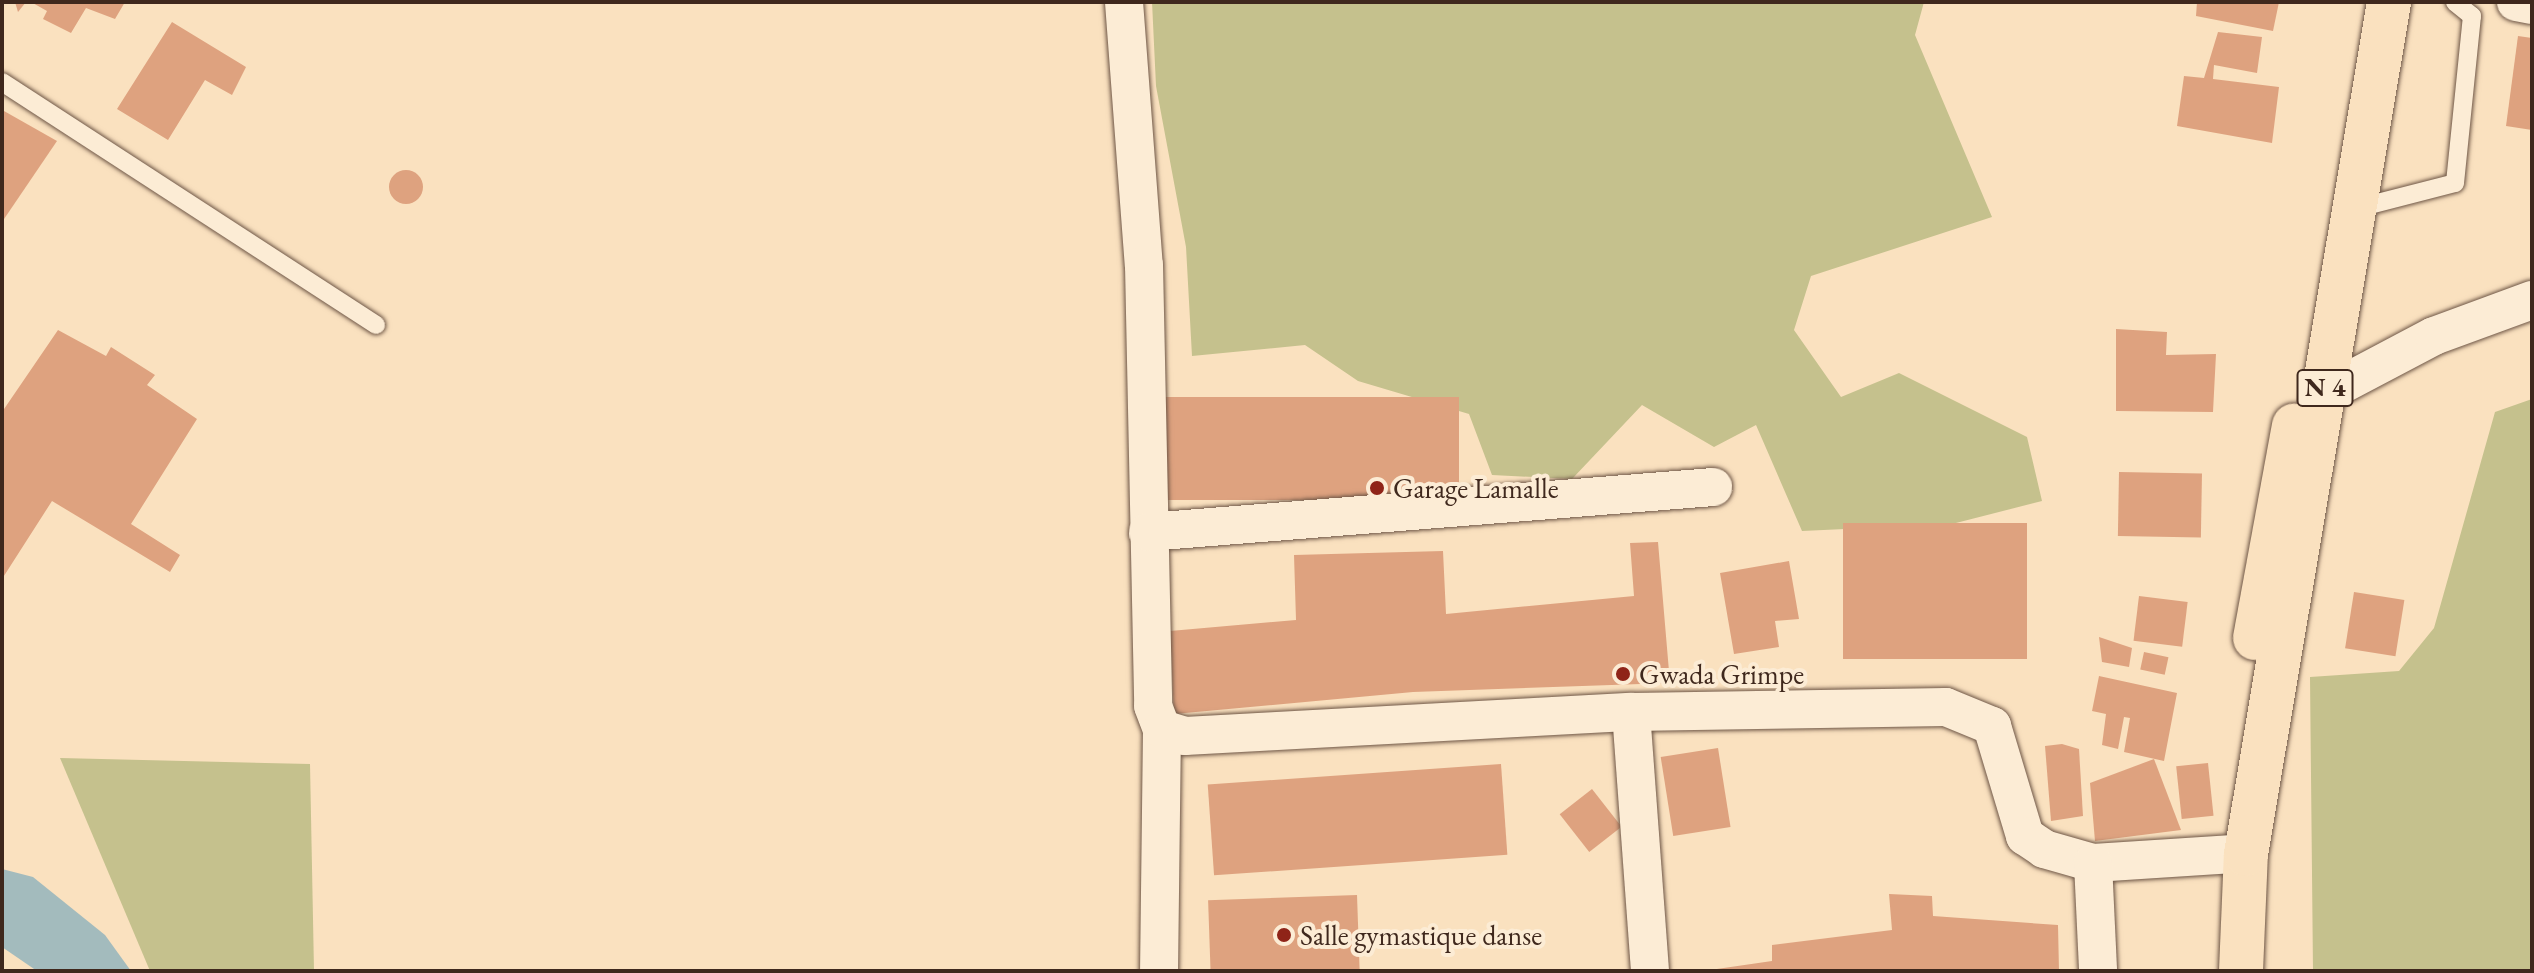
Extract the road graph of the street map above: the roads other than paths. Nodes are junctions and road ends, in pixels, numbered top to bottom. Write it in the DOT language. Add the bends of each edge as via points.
graph roads {
  1 [pos="1124,2"];
  2 [pos="2366,2"];
  3 [pos="2389,2"];
  4 [pos="2455,2"];
  5 [pos="2516,2"];
  6 [pos="2532,5"];
  7 [pos="2,82"];
  8 [pos="2354,209"];
  9 [pos="2532,300"];
  10 [pos="376,325"];
  11 [pos="2324,394"];
  12 [pos="1713,487"];
  13 [pos="1148,532"];
  14 [pos="1631,712"];
  15 [pos="1162,729"];
  16 [pos="2234,854"];
  17 [pos="2093,863"];
  18 [pos="1159,971"];
  19 [pos="1650,971"];
  20 [pos="2098,971"];
  21 [pos="2230,971"];
  22 [pos="2241,971"];
  1 -- 13 [label="street" via="1144,265"];
  2 -- 16 [label="highway, N 4" via="2305,380 2272,515"];
  3 -- 8 [label="highway, N 4"];
  4 -- 8 [label="lane" via="2472,16 2455,183"];
  5 -- 6 [label="street"];
  7 -- 10 [label="lane"];
  8 -- 11 [label="highway, N 4"];
  9 -- 11 [label="street" via="2434,336"];
  11 -- 22 [label="highway, N 4" via="2246,854"];
  12 -- 13 [label="street"];
  13 -- 15 [label="street" via="1153,706"];
  14 -- 15 [label="street" via="1185,736"];
  14 -- 17 [label="street" via="1946,707 1972,713 1992,726 2025,836"];
  14 -- 19 [label="street"];
  15 -- 18 [label="street"];
  16 -- 17 [label="street"];
  16 -- 21 [label="highway, N 4"];
  17 -- 20 [label="street"];
}
